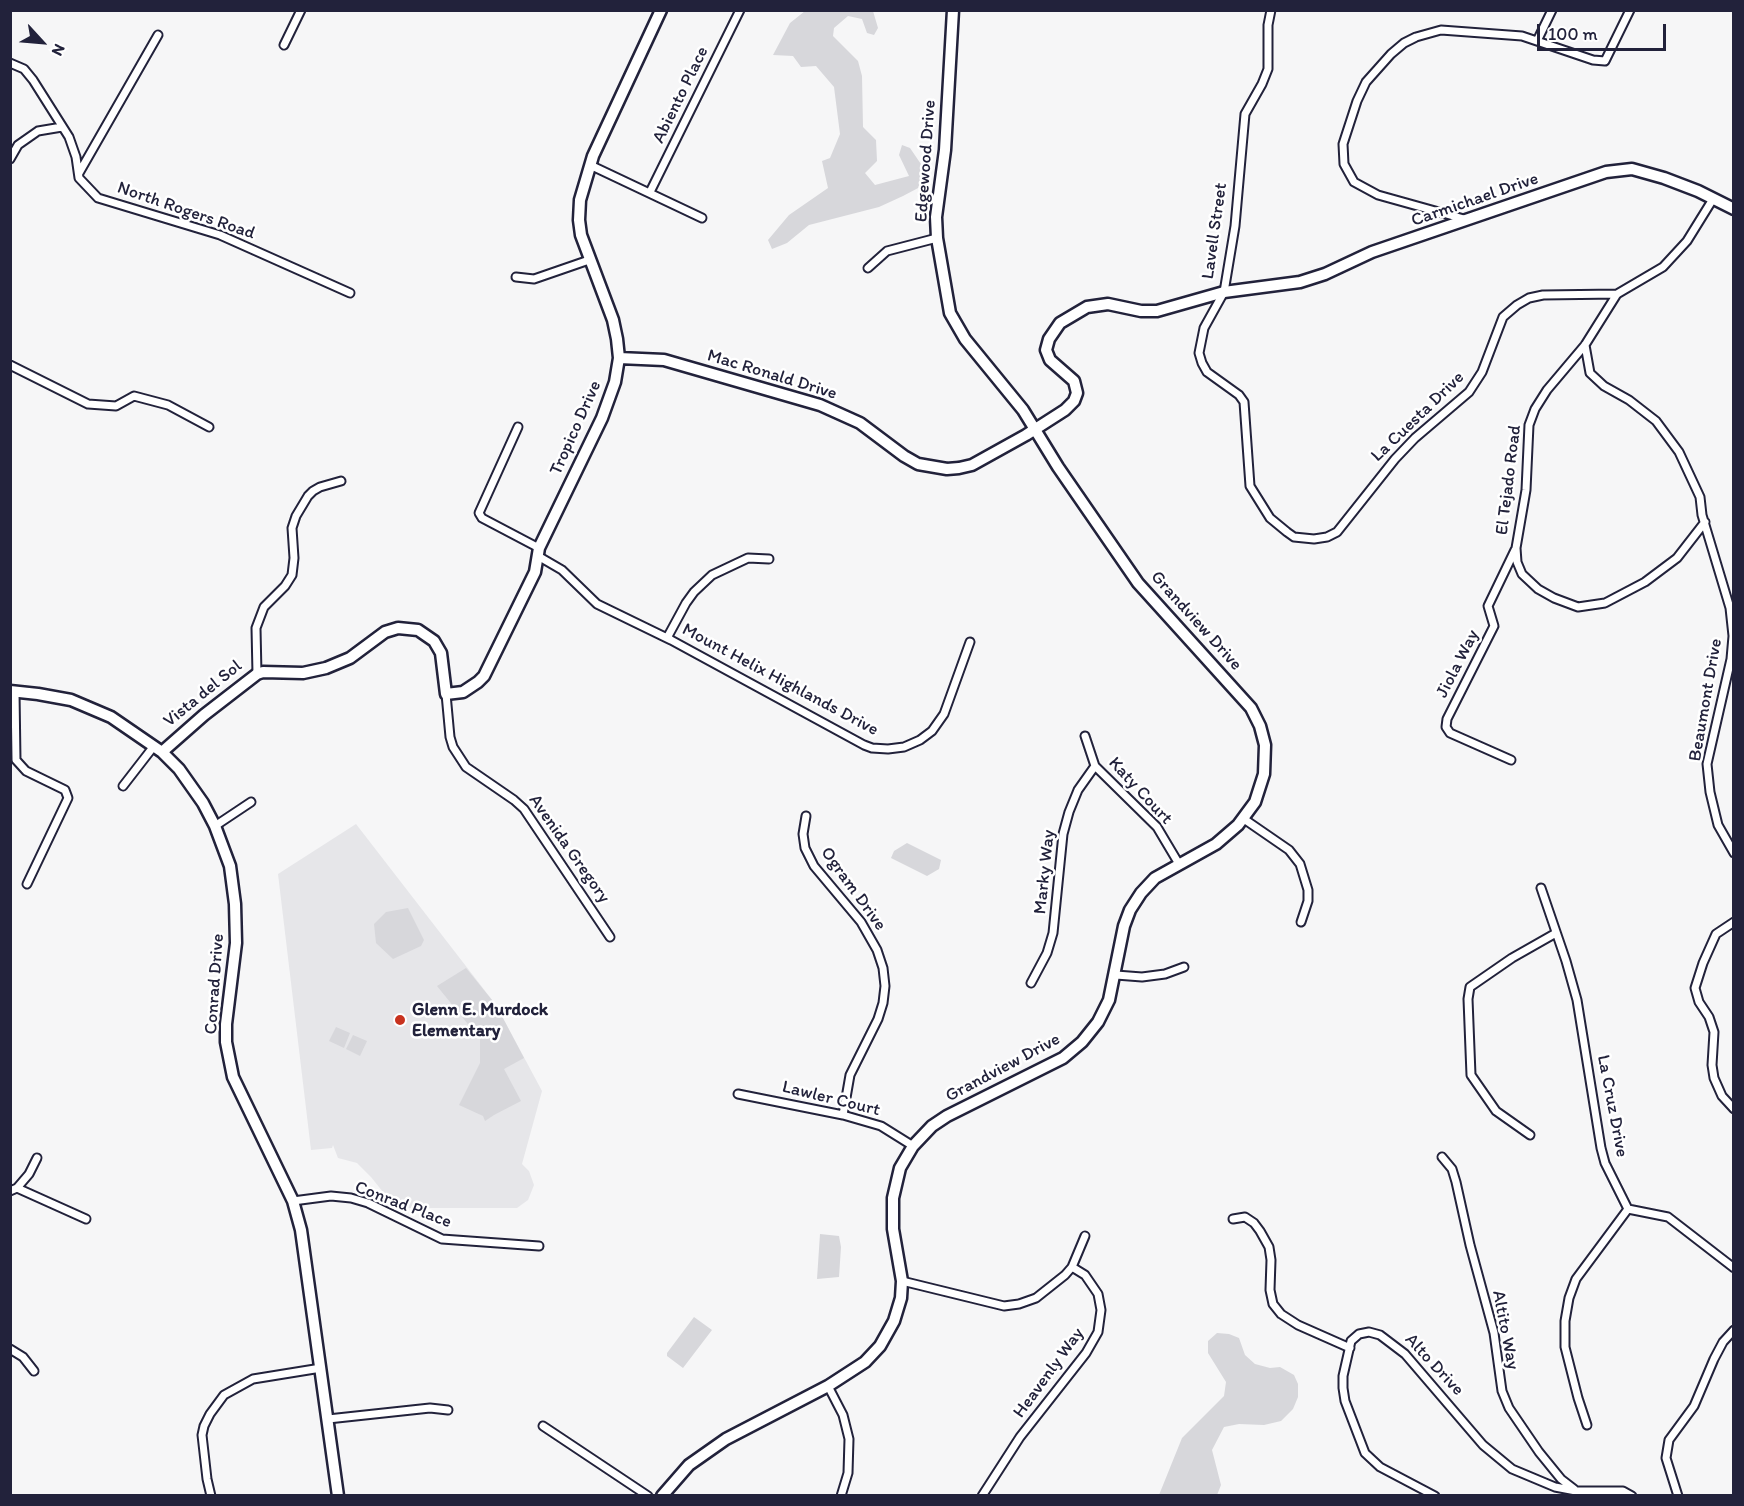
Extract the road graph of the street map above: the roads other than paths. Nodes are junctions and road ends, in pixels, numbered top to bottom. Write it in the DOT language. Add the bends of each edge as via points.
graph roads {
  1 [pos="301,10"];
  2 [pos="662,10"];
  3 [pos="740,10"];
  4 [pos="953,10"];
  5 [pos="1271,10"];
  6 [pos="1552,10"];
  7 [pos="1630,10"];
  8 [pos="158,35"];
  9 [pos="1537,40"];
  10 [pos="284,45"];
  11 [pos="10,63"];
  12 [pos="62,127"];
  13 [pos="10,159"];
  14 [pos="590,165"];
  15 [pos="79,173"];
  16 [pos="650,192"];
  17 [pos="1713,199"];
  18 [pos="1734,209"];
  19 [pos="702,218"];
  20 [pos="1467,219"];
  21 [pos="937,238"];
  22 [pos="589,260"];
  23 [pos="868,268"];
  24 [pos="516,277"];
  25 [pos="1224,292"];
  26 [pos="350,293"];
  27 [pos="1617,294"];
  28 [pos="1585,345"];
  29 [pos="619,358"];
  30 [pos="10,365"];
  31 [pos="209,427"];
  32 [pos="518,427"];
  33 [pos="1035,429"];
  34 [pos="341,482"];
  35 [pos="1705,522"];
  36 [pos="1516,548"];
  37 [pos="538,552"];
  38 [pos="769,559"];
  39 [pos="667,638"];
  40 [pos="970,642"];
  41 [pos="257,674"];
  42 [pos="13,691"];
  43 [pos="446,694"];
  44 [pos="1085,736"];
  45 [pos="158,749"];
  46 [pos="1511,760"];
  47 [pos="1095,766"];
  48 [pos="123,786"];
  49 [pos="251,802"];
  50 [pos="806,816"];
  51 [pos="1244,819"];
  52 [pos="214,826"];
  53 [pos="1734,853"];
  54 [pos="1179,864"];
  55 [pos="27,885"];
  56 [pos="1540,888"];
  57 [pos="1301,922"];
  58 [pos="1734,922"];
  59 [pos="1556,933"];
  60 [pos="610,937"];
  61 [pos="1184,967"];
  62 [pos="1116,975"];
  63 [pos="1031,983"];
  64 [pos="738,1094"];
  65 [pos="1734,1109"];
  66 [pos="843,1115"];
  67 [pos="1530,1136"];
  68 [pos="913,1146"];
  69 [pos="1442,1157"];
  70 [pos="37,1158"];
  71 [pos="14,1189"];
  72 [pos="293,1201"];
  73 [pos="1628,1209"];
  74 [pos="86,1219"];
  75 [pos="1233,1220"];
  76 [pos="1085,1236"];
  77 [pos="539,1246"];
  78 [pos="1072,1267"];
  79 [pos="1734,1268"];
  80 [pos="902,1281"];
  81 [pos="1734,1330"];
  82 [pos="1350,1348"];
  83 [pos="10,1349"];
  84 [pos="321,1368"];
  85 [pos="34,1371"];
  86 [pos="828,1386"];
  87 [pos="448,1410"];
  88 [pos="328,1419"];
  89 [pos="1587,1425"];
  90 [pos="543,1426"];
  91 [pos="1576,1491"];
  92 [pos="211,1496"];
  93 [pos="338,1496"];
  94 [pos="648,1496"];
  95 [pos="662,1496"];
  96 [pos="841,1496"];
  97 [pos="982,1496"];
  98 [pos="1435,1496"];
  99 [pos="1632,1496"];
  100 [pos="1678,1496"];
  1 -- 10 [label="street"];
  2 -- 14 [label="street, Tropico Drive"];
  3 -- 16 [label="street, Abiento Place"];
  4 -- 21 [label="street, Edgewood Drive"];
  5 -- 25 [label="street, Lavell Street" via="1268,69 1245,114 1235,226"];
  6 -- 9 [label="street"];
  7 -- 9 [label="street" via="1605,61"];
  8 -- 15 [label="street"];
  9 -- 20 [label="street" via="1441,30 1416,37 1391,54 1366,82 1357,101 1342,151 1346,171 1354,182 1378,195"];
  11 -- 12 [label="street, North Rogers Road" via="24,69 33,80"];
  12 -- 13 [label="street" via="38,131 18,145"];
  12 -- 15 [label="street, North Rogers Road" via="69,137"];
  14 -- 16 [label="street"];
  14 -- 22 [label="street, Tropico Drive" via="579,220"];
  15 -- 26 [label="street, North Rogers Road" via="98,198 220,235"];
  16 -- 19 [label="street"];
  17 -- 18 [label="street, Carmichael Drive"];
  17 -- 20 [label="street, Carmichael Drive" via="1669,179 1632,169 1606,172"];
  17 -- 27 [label="street, El Tejado Road" via="1687,241 1663,267"];
  20 -- 25 [label="street, Carmichael Drive" via="1300,282"];
  21 -- 23 [label="street" via="887,250"];
  21 -- 33 [label="street, Edgewood Drive" via="954,322"];
  22 -- 24 [label="street" via="534,279"];
  22 -- 29 [label="street, Tropico Drive" via="613,320"];
  25 -- 27 [label="street, La Cuesta Drive" via="1204,328 1199,347 1202,363 1207,372 1244,402 1250,486 1270,518 1294,537 1314,540 1337,532 1395,459 1469,392 1482,372 1503,317 1512,309 1529,298 1543,295"];
  25 -- 33 [label="street, Lavell Street" via="1157,311 1092,305 1066,318 1049,339 1046,350 1050,360 1074,381 1076,397 1065,410"];
  27 -- 28 [label="street, El Tejado Road"];
  28 -- 35 [label="street, Beaumont Drive" via="1590,373 1644,410 1679,452 1700,497"];
  28 -- 36 [label="street, El Tejado Road" via="1547,390 1529,425 1526,490"];
  29 -- 33 [label="street, Mac Ronald Drive" via="664,360 820,405 860,423 918,464 947,469 972,465"];
  29 -- 37 [label="street, Tropico Drive" via="602,418"];
  30 -- 31 [label="street" via="88,404 116,406 134,396 168,405"];
  32 -- 37 [label="street, Mount Helix Highlands Drive" via="479,513"];
  33 -- 51 [label="street, Grandview Drive" via="1138,583 1246,700 1256,717 1265,765 1259,794"];
  34 -- 41 [label="street, Vista del Sol" via="313,491 296,516 291,575 264,607 256,628"];
  35 -- 36 [label="street, El Tejado Road" via="1677,558 1645,582 1605,603 1578,607 1538,589 1522,574"];
  35 -- 53 [label="street, Beaumont Drive" via="1730,608 1733,636 1707,764 1718,825"];
  36 -- 46 [label="street, Jiola Way" via="1488,606 1494,626 1446,727 1450,733"];
  37 -- 39 [label="street, Mount Helix Highlands Drive" via="597,604"];
  37 -- 43 [label="street, Tropico Drive" via="535,572 484,676 463,692"];
  38 -- 39 [label="street" via="748,558 712,575 690,597"];
  39 -- 40 [label="street, Mount Helix Highlands Drive" via="864,745 888,749 912,744 936,726"];
  41 -- 43 [label="street, Avenida Gregory" via="326,668 350,658 385,632 411,628 430,637 438,647"];
  41 -- 45 [label="street, Vista del Sol"];
  42 -- 45 [label="street, Conrad Drive" via="71,700 111,717"];
  42 -- 55 [label="street" via="16,760 26,771 65,790 68,798"];
  43 -- 60 [label="street, Avenida Gregory" via="450,737 466,767 524,809"];
  44 -- 47 [label="street, Katy Court"];
  45 -- 48 [label="street"];
  45 -- 52 [label="street, Conrad Drive" via="179,769"];
  47 -- 54 [label="street, Katy Court" via="1157,827"];
  47 -- 63 [label="street, Marky Way" via="1069,812 1063,834 1053,933"];
  49 -- 52 [label="street"];
  50 -- 66 [label="street, Ogram Drive" via="805,848 814,866 861,922 883,968 883,1003 850,1075"];
  51 -- 54 [label="street, Grandview Drive" via="1216,844"];
  51 -- 57 [label="street" via="1289,850 1300,864 1308,890"];
  52 -- 72 [label="street, Conrad Drive" via="230,866 235,904 236,943 226,1024 233,1077"];
  54 -- 62 [label="street, Grandview Drive" via="1155,878 1135,901 1122,933"];
  56 -- 59 [label="street, La Cruz Drive"];
  58 -- 65 [label="street" via="1716,934 1695,988 1714,1032 1714,1078 1722,1096"];
  59 -- 67 [label="street" via="1470,987 1468,999 1471,1075 1496,1111"];
  59 -- 73 [label="street, La Cruz Drive" via="1577,1000 1601,1148"];
  61 -- 62 [label="street" via="1142,977"];
  62 -- 68 [label="street, Grandview Drive" via="1098,1022 1073,1050 947,1116"];
  64 -- 66 [label="street, Lawler Court"];
  66 -- 68 [label="street, Lawler Court" via="881,1126"];
  68 -- 80 [label="street, Grandview Drive" via="900,1168 893,1198 893,1229"];
  69 -- 91 [label="street, Altito Way" via="1456,1182 1494,1333 1502,1391 1539,1452"];
  70 -- 71 [label="street" via="29,1174"];
  71 -- 74 [label="street"];
  72 -- 77 [label="street, Conrad Place" via="331,1196 351,1198 442,1239"];
  72 -- 84 [label="street, Conrad Drive" via="304,1244"];
  73 -- 79 [label="street" via="1668,1217"];
  73 -- 89 [label="street" via="1576,1278 1569,1298 1565,1347"];
  75 -- 82 [label="street" via="1245,1217 1254,1223 1269,1247 1270,1290 1273,1304 1281,1314"];
  76 -- 78 [label="street"];
  78 -- 80 [label="street" via="1036,1298 1004,1306"];
  78 -- 97 [label="street, Heavenly Way" via="1085,1275 1098,1294 1098,1332 1020,1437"];
  80 -- 86 [label="street, Grandview Drive" via="894,1321 880,1346 865,1362"];
  81 -- 100 [label="street" via="1714,1359 1694,1406 1669,1440 1666,1458"];
  82 -- 91 [label="street, Alto Drive" via="1354,1337 1364,1332 1386,1337 1501,1460 1525,1475"];
  82 -- 98 [label="street" via="1343,1376 1344,1394 1365,1453 1380,1467"];
  83 -- 85 [label="street"];
  84 -- 88 [label="street, Conrad Drive"];
  84 -- 92 [label="street" via="253,1379 224,1395 210,1414 202,1435"];
  86 -- 95 [label="street, Grandview Drive" via="726,1439 689,1465"];
  86 -- 96 [label="street" via="843,1415 849,1439 848,1473"];
  87 -- 88 [label="street" via="430,1408"];
  88 -- 93 [label="street, Conrad Drive"];
  90 -- 94 [label="street"];
  91 -- 99 [label="street, Alto Drive" via="1623,1491"];
}
